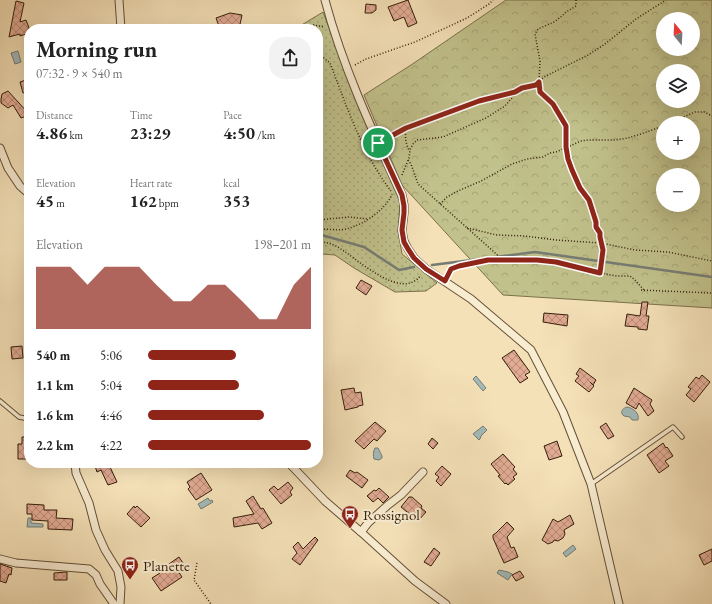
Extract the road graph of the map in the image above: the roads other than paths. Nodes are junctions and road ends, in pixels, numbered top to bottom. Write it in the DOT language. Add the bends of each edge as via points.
graph roads {
  1 [pos="119,0"];
  2 [pos="325,0"];
  3 [pos="121,24"];
  4 [pos="0,148"];
  5 [pos="24,190"];
  6 [pos="0,401"];
  7 [pos="24,418"];
  8 [pos="682,437"];
  9 [pos="76,468"];
  10 [pos="294,468"];
  11 [pos="424,472"];
  12 [pos="590,484"];
  13 [pos="362,532"];
  14 [pos="0,559"];
  15 [pos="114,604"];
  16 [pos="120,604"];
  17 [pos="446,604"];
  18 [pos="619,604"];
  1 -- 3 [label="street"];
  2 -- 12 [label="street" via="355,91 402,195 404,242 414,258 426,269 471,299 531,350 563,412"];
  4 -- 5 [label="street" via="8,168"];
  6 -- 7 [label="lane" via="19,417"];
  8 -- 12 [label="lane" via="673,427"];
  9 -- 16 [label="street" via="96,530 118,571 121,587"];
  10 -- 13 [label="street" via="325,501"];
  11 -- 13 [label="street" via="368,523"];
  12 -- 18 [label="street"];
  13 -- 17 [label="street" via="415,581"];
  14 -- 15 [label="street" via="16,563 90,569"];
}
